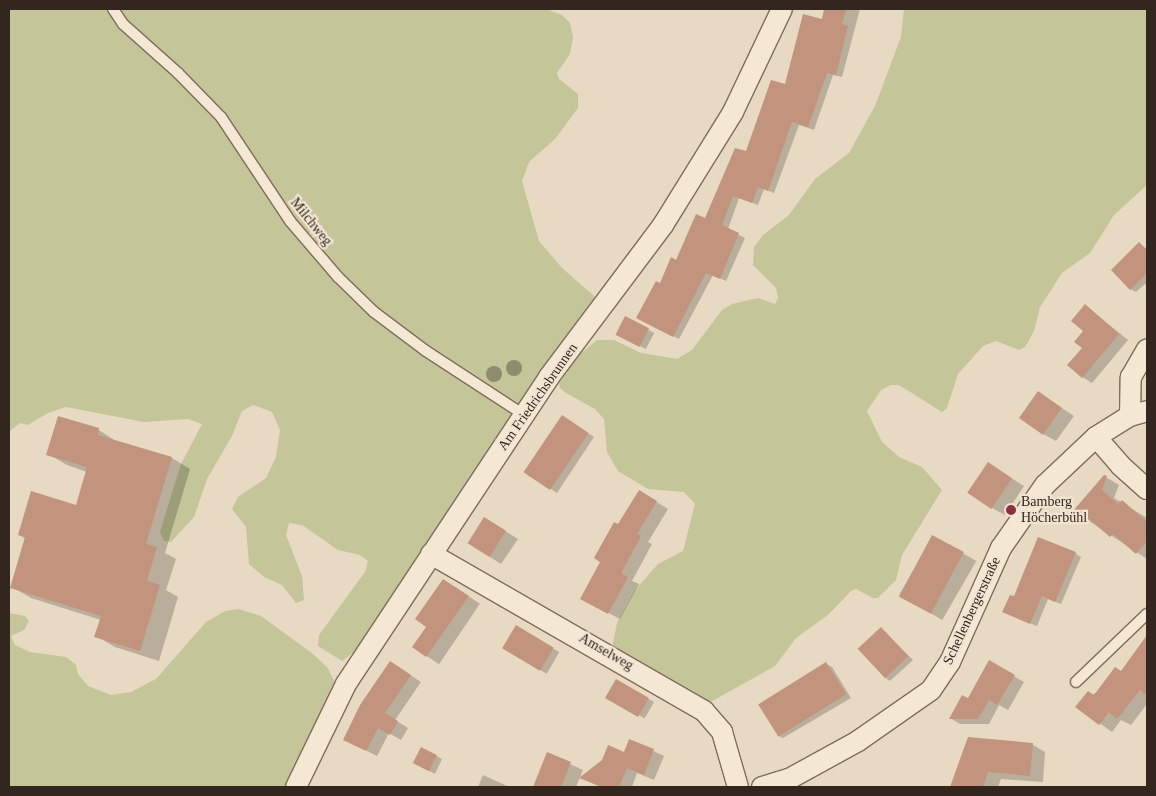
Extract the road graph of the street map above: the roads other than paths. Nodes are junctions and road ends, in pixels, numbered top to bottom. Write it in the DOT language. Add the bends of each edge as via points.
graph roads {
  1 [pos="113,9"];
  2 [pos="782,9"];
  3 [pos="1147,349"];
  4 [pos="1139,414"];
  5 [pos="524,415"];
  6 [pos="1096,437"];
  7 [pos="1147,489"];
  8 [pos="432,554"];
  9 [pos="1147,614"];
  10 [pos="1076,682"];
  11 [pos="790,783"];
  12 [pos="296,787"];
  13 [pos="738,787"];
  14 [pos="762,787"];
  1 -- 5 [label="lane, Milchweg" via="123,24 221,117 290,221 338,278 374,312 426,351"];
  2 -- 5 [label="street, Am Friedrichsbrunnen" via="733,112 663,225"];
  3 -- 4 [label="street, Schellenbergerstraße" via="1131,377"];
  4 -- 6 [label="street, Schellenbergerstraße"];
  5 -- 8 [label="street, Am Friedrichsbrunnen"];
  6 -- 7 [label="street"];
  6 -- 11 [label="street, Schellenbergerstraße" via="1045,485 1022,514 987,575 950,662 931,690"];
  8 -- 12 [label="street, Am Friedrichsbrunnen" via="346,684"];
  8 -- 13 [label="street, Amselweg" via="704,710 722,732"];
  9 -- 10 [label="lane"];
  11 -- 14 [label="street, Schellenbergerstraße"];
}
